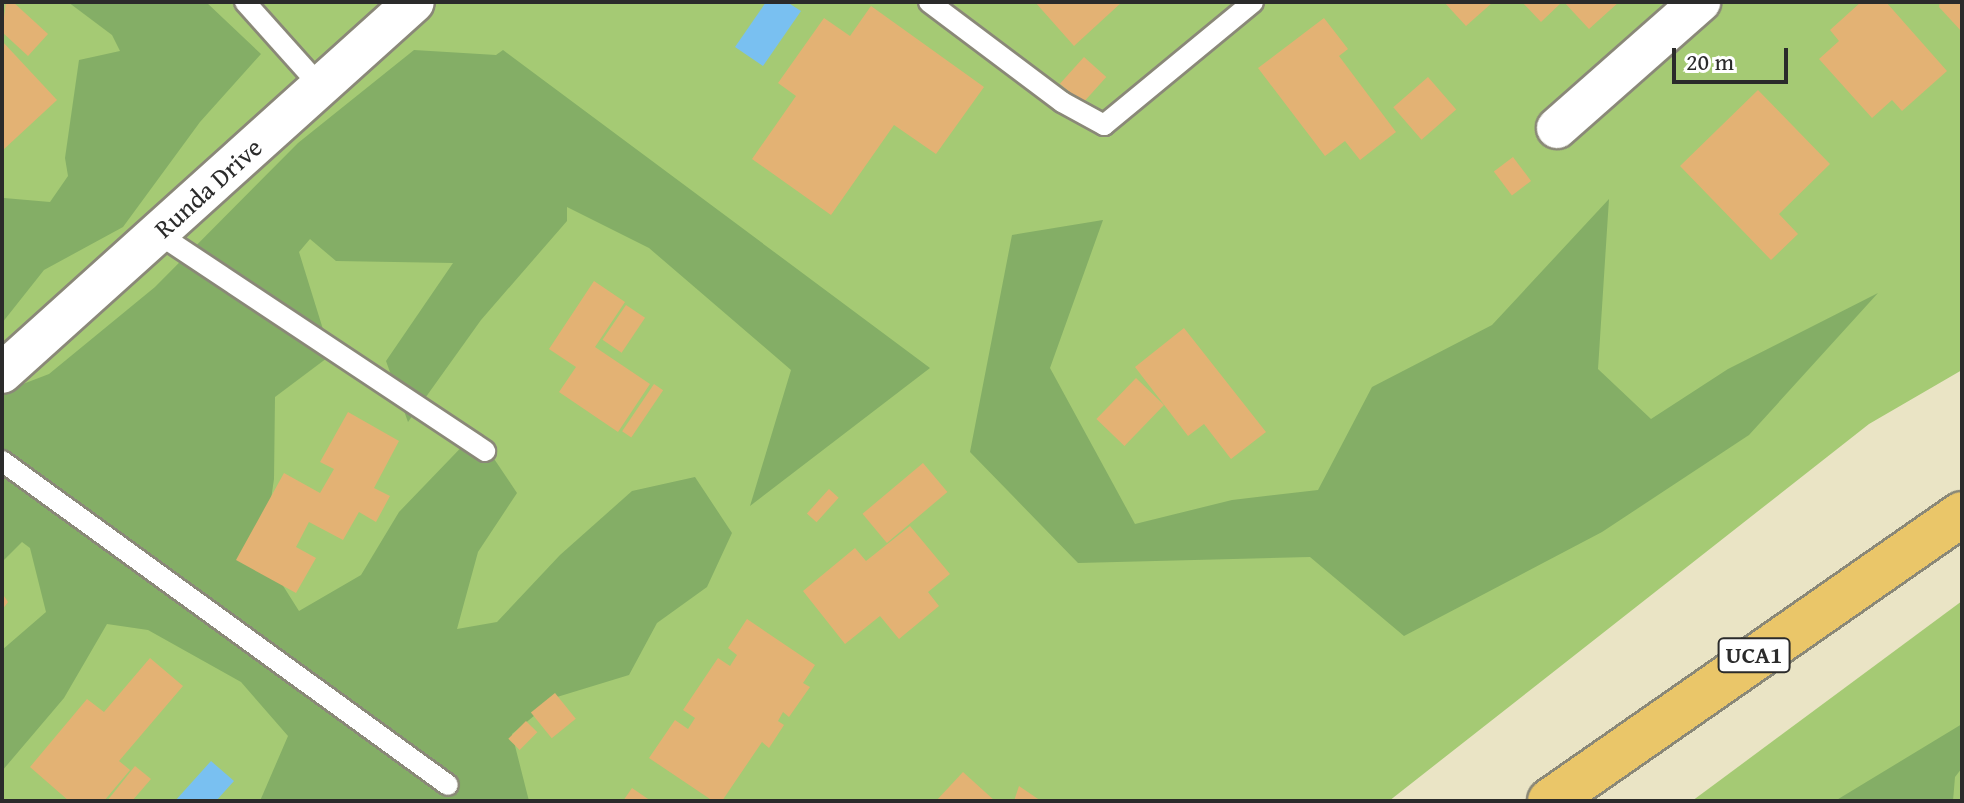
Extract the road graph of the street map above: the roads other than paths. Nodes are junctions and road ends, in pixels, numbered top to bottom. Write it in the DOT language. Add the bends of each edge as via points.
graph roads {
  1 [pos="245,2"];
  2 [pos="414,2"];
  3 [pos="929,2"];
  4 [pos="1253,2"];
  5 [pos="1700,2"];
  6 [pos="320,86"];
  7 [pos="1557,128"];
  8 [pos="157,233"];
  9 [pos="2,373"];
  10 [pos="485,451"];
  11 [pos="2,461"];
  12 [pos="1962,514"];
  13 [pos="448,785"];
  14 [pos="1550,801"];
  1 -- 6 [label="lane"];
  2 -- 6 [label="street, Runda Drive"];
  3 -- 4 [label="lane" via="1062,102 1104,125"];
  5 -- 7 [label="street"];
  6 -- 8 [label="street, Runda Drive"];
  8 -- 9 [label="street, Runda Drive"];
  8 -- 10 [label="lane"];
  11 -- 13 [label="lane"];
  12 -- 14 [label="main road, UCA1"];
}
